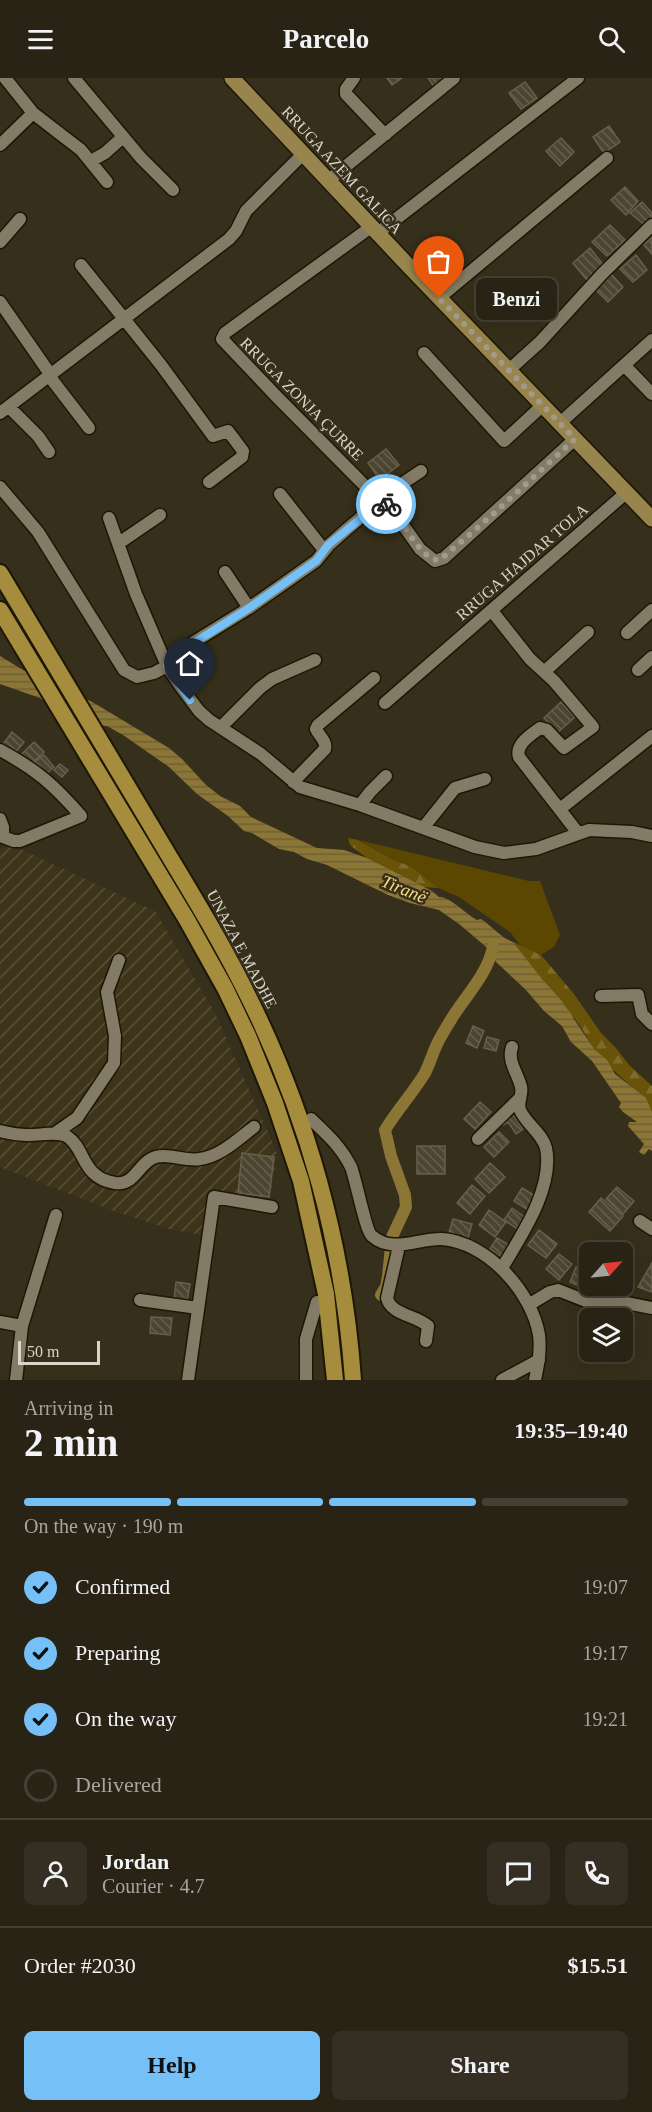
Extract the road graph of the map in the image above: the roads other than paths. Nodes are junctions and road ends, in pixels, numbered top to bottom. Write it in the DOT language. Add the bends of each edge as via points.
graph roads {
  1 [pos="5,78"];
  2 [pos="74,78"];
  3 [pos="232,78"];
  4 [pos="354,78"];
  5 [pos="454,78"];
  6 [pos="578,78"];
  7 [pos="33,113"];
  8 [pos="385,135"];
  9 [pos="123,136"];
  10 [pos="0,146"];
  11 [pos="303,154"];
  12 [pos="607,158"];
  13 [pos="91,161"];
  14 [pos="328,180"];
  15 [pos="107,182"];
  16 [pos="173,190"];
  17 [pos="20,219"];
  18 [pos="652,225"];
  19 [pos="374,230"];
  20 [pos="0,242"];
  21 [pos="81,265"];
  22 [pos="439,298"];
  23 [pos="0,302"];
  24 [pos="125,320"];
  25 [pos="650,345"];
  26 [pos="424,353"];
  27 [pos="624,365"];
  28 [pos="509,370"];
  29 [pos="51,375"];
  30 [pos="652,394"];
  31 [pos="543,405"];
  32 [pos="5,410"];
  33 [pos="560,423"];
  34 [pos="89,428"];
  35 [pos="575,439"];
  36 [pos="49,452"];
  37 [pos="421,471"];
  38 [pos="209,482"];
  39 [pos="0,487"];
  40 [pos="627,492"];
  41 [pos="280,494"];
  42 [pos="382,501"];
  43 [pos="160,515"];
  44 [pos="109,518"];
  45 [pos="652,519"];
  46 [pos="119,543"];
  47 [pos="324,550"];
  48 [pos="225,572"];
  49 [pos="0,573"];
  50 [pos="249,608"];
  51 [pos="652,610"];
  52 [pos="492,611"];
  53 [pos="3,614"];
  54 [pos="588,632"];
  55 [pos="627,633"];
  56 [pos="652,657"];
  57 [pos="315,660"];
  58 [pos="167,666"];
  59 [pos="638,670"];
  60 [pos="544,672"];
  61 [pos="374,678"];
  62 [pos="385,703"];
  63 [pos="221,727"];
  64 [pos="652,736"];
  65 [pos="0,750"];
  66 [pos="386,776"];
  67 [pos="485,779"];
  68 [pos="293,782"];
  69 [pos="360,805"];
  70 [pos="560,809"];
  71 [pos="0,819"];
  72 [pos="423,828"];
  73 [pos="578,833"];
  74 [pos="1,836"];
  75 [pos="652,836"];
  76 [pos="119,960"];
  77 [pos="601,996"];
  78 [pos="652,1023"];
  79 [pos="262,1024"];
  80 [pos="248,1036"];
  81 [pos="512,1047"];
  82 [pos="519,1099"];
  83 [pos="311,1119"];
  84 [pos="254,1127"];
  85 [pos="0,1131"];
  86 [pos="54,1134"];
  87 [pos="478,1139"];
  88 [pos="272,1207"];
  89 [pos="56,1215"];
  90 [pos="640,1221"];
  91 [pos="652,1229"];
  92 [pos="392,1245"];
  93 [pos="502,1268"];
  94 [pos="140,1300"];
  95 [pos="317,1302"];
  96 [pos="530,1304"];
  97 [pos="198,1308"];
  98 [pos="652,1308"];
  99 [pos="0,1322"];
  100 [pos="21,1326"];
  101 [pos="426,1341"];
  102 [pos="539,1360"];
  103 [pos="16,1380"];
  104 [pos="188,1380"];
  105 [pos="306,1380"];
  106 [pos="326,1380"];
  107 [pos="335,1380"];
  108 [pos="353,1380"];
  109 [pos="362,1380"];
  110 [pos="502,1380"];
  111 [pos="535,1380"];
  1 -- 7 [label="street"];
  2 -- 9 [label="street"];
  3 -- 11 [label="main road, RRUGA AZEM GALICA" via="253,96"];
  4 -- 8 [label="street" via="346,94"];
  5 -- 8 [label="street"];
  6 -- 19 [label="street" via="428,196"];
  7 -- 10 [label="street"];
  7 -- 13 [label="street"];
  8 -- 14 [label="street"];
  9 -- 13 [label="street"];
  9 -- 16 [label="street"];
  11 -- 14 [label="main road, RRUGA AZEM GALICA"];
  11 -- 24 [label="street" via="246,211 229,239"];
  12 -- 22 [label="street"];
  13 -- 15 [label="street"];
  14 -- 19 [label="main road, RRUGA AZEM GALICA"];
  17 -- 20 [label="street"];
  18 -- 28 [label="street"];
  19 -- 22 [label="main road, RRUGA AZEM GALICA"];
  19 -- 42 [label="street, RRUGA ZONJA ÇURRE" via="261,305 222,339"];
  21 -- 24 [label="street"];
  22 -- 28 [label="main road, RRUGA AZEM GALICA"];
  23 -- 29 [label="street"];
  24 -- 29 [label="street"];
  24 -- 38 [label="street" via="213,435 228,431 243,450 242,457"];
  25 -- 27 [label="street"];
  26 -- 31 [label="street" via="504,441"];
  27 -- 30 [label="street"];
  27 -- 33 [label="street"];
  28 -- 31 [label="main road, RRUGA AZEM GALICA"];
  29 -- 32 [label="street"];
  29 -- 34 [label="street"];
  31 -- 33 [label="main road, RRUGA AZEM GALICA"];
  32 -- 36 [label="street" via="38,436"];
  33 -- 35 [label="main road, RRUGA AZEM GALICA"];
  35 -- 40 [label="main road, RRUGA AZEM GALICA"];
  35 -- 42 [label="street" via="440,560 431,559 420,549 401,519"];
  37 -- 42 [label="street"];
  39 -- 58 [label="street" via="38,532 124,670 137,677"];
  40 -- 45 [label="main road, RRUGA AZEM GALICA"];
  40 -- 52 [label="street, RRUGA HAJDAR TOLA"];
  41 -- 47 [label="street"];
  42 -- 47 [label="street"];
  43 -- 46 [label="street"];
  44 -- 46 [label="street"];
  46 -- 58 [label="street"];
  47 -- 50 [label="street" via="316,561"];
  48 -- 50 [label="street"];
  49 -- 79 [label="highway, UNAZA E MADHE" via="200,907"];
  50 -- 58 [label="street" via="176,653"];
  51 -- 55 [label="street"];
  52 -- 60 [label="street"];
  52 -- 62 [label="street, RRUGA HAJDAR TOLA"];
  53 -- 80 [label="highway, UNAZA E MADHE" via="206,954"];
  54 -- 60 [label="street"];
  56 -- 59 [label="street"];
  57 -- 63 [label="street" via="272,679"];
  58 -- 63 [label="street" via="199,711"];
  60 -- 70 [label="street" via="593,727 564,748 540,728 518,749 519,757"];
  61 -- 68 [label="street" via="318,725 316,729 325,749"];
  63 -- 68 [label="street"];
  64 -- 70 [label="street"];
  65 -- 74 [label="street" via="51,783 81,816 20,841"];
  66 -- 69 [label="street"];
  67 -- 72 [label="street" via="455,788"];
  68 -- 69 [label="street"];
  69 -- 72 [label="street"];
  70 -- 73 [label="street"];
  71 -- 74 [label="street"];
  72 -- 73 [label="street" via="504,854 536,849"];
  73 -- 75 [label="street" via="600,829"];
  76 -- 86 [label="street" via="107,992 115,1036 114,1063 77,1118"];
  77 -- 78 [label="street" via="638,995 642,1014"];
  79 -- 108 [label="highway, UNAZA E MADHE" via="301,1120 323,1196 342,1286"];
  79 -- 109 [label="highway" via="293,1076 331,1190 351,1290"];
  80 -- 95 [label="highway" via="249,1058 298,1204"];
  80 -- 107 [label="highway, UNAZA E MADHE" via="301,1181 326,1294"];
  81 -- 82 [label="street" via="510,1059 522,1090"];
  82 -- 87 [label="street"];
  82 -- 93 [label="street" via="521,1111 545,1147 546,1168 534,1212"];
  83 -- 92 [label="street" via="344,1155 358,1188 369,1234"];
  84 -- 86 [label="street" via="210,1157 187,1160 157,1156 127,1182 117,1184 94,1174 67,1136"];
  85 -- 86 [label="street"];
  88 -- 97 [label="street" via="214,1197"];
  89 -- 100 [label="street"];
  90 -- 91 [label="street"];
  92 -- 93 [label="street" via="424,1239 452,1240"];
  92 -- 101 [label="street" via="388,1303 423,1321 428,1326"];
  93 -- 96 [label="street"];
  94 -- 97 [label="street"];
  95 -- 105 [label="street" via="306,1339"];
  95 -- 106 [label="highway"];
  96 -- 98 [label="street" via="558,1290 586,1301 616,1301"];
  96 -- 102 [label="street" via="539,1336"];
  97 -- 104 [label="street"];
  99 -- 100 [label="street"];
  100 -- 103 [label="street"];
  102 -- 110 [label="street"];
  102 -- 111 [label="street"];
}
